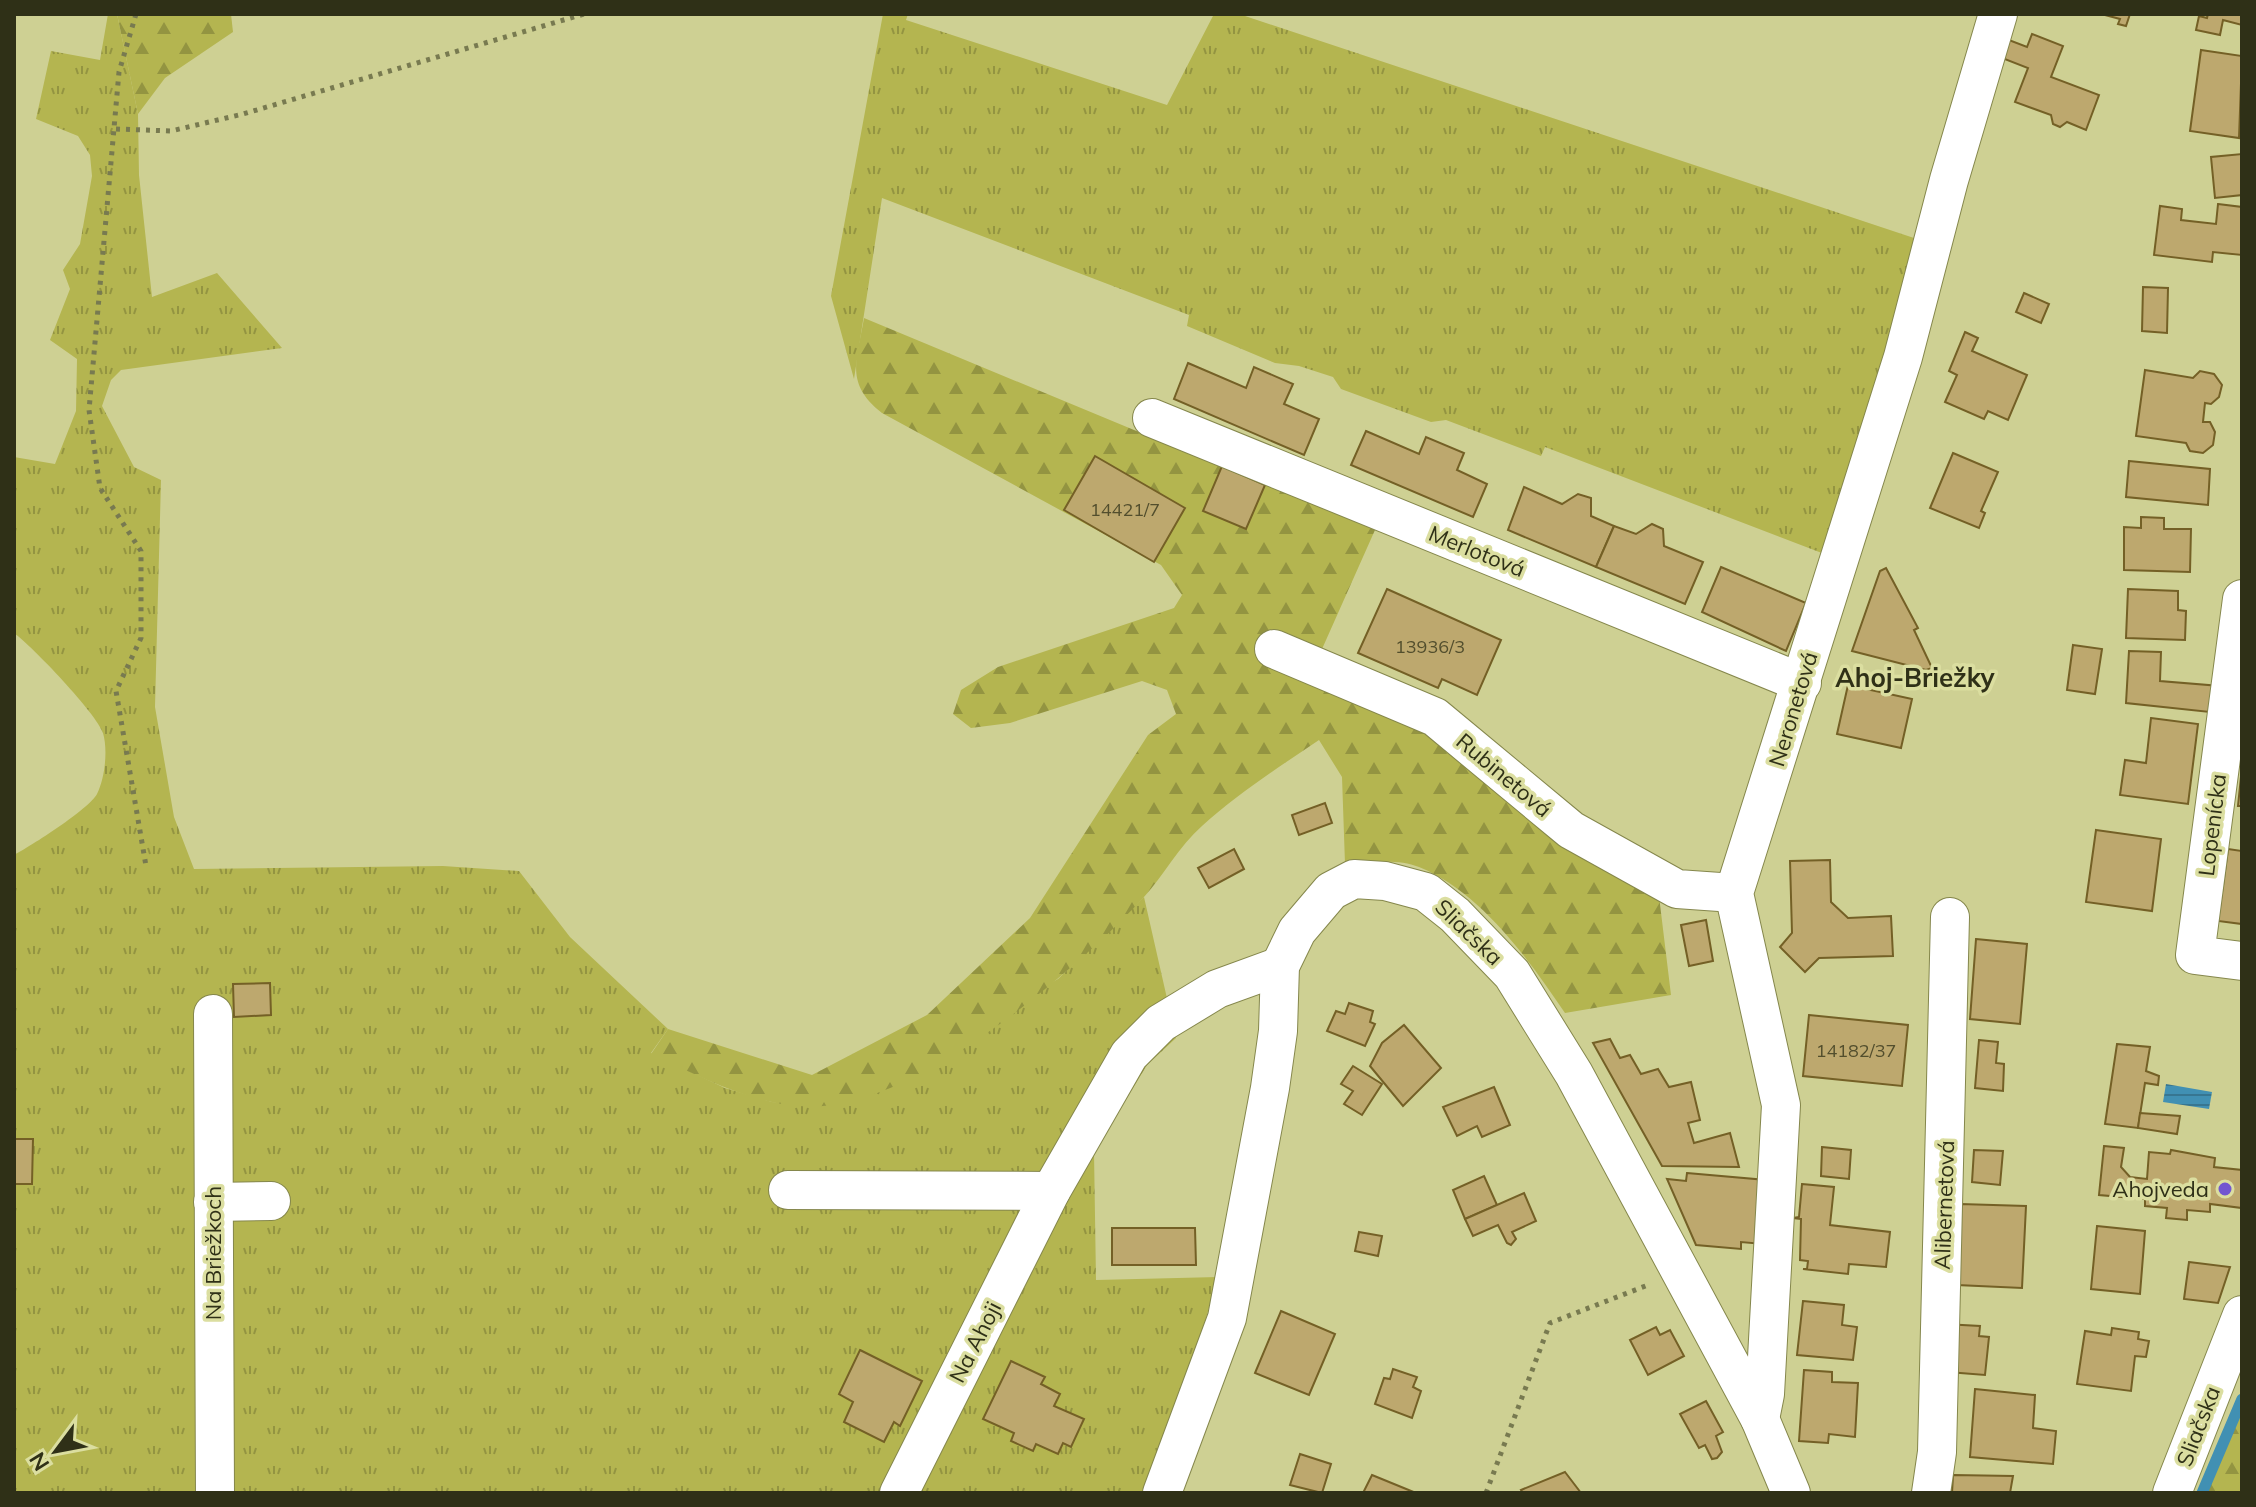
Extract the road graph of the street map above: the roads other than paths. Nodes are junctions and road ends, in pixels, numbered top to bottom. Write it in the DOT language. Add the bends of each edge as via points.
graph roads {
  1 [pos="1998,14"];
  2 [pos="1152,418"];
  3 [pos="2242,599"];
  4 [pos="1274,649"];
  5 [pos="1802,683"];
  6 [pos="1734,893"];
  7 [pos="1950,917"];
  8 [pos="2242,961"];
  9 [pos="1280,966"];
  10 [pos="213,1014"];
  11 [pos="788,1190"];
  12 [pos="1051,1191"];
  13 [pos="271,1201"];
  14 [pos="213,1202"];
  15 [pos="2242,1315"];
  16 [pos="1760,1419"];
  17 [pos="215,1493"];
  18 [pos="899,1493"];
  19 [pos="1162,1493"];
  20 [pos="1791,1493"];
  21 [pos="1931,1493"];
  22 [pos="2172,1493"];
  1 -- 5 [label="street, Neronetová" via="1903,357"];
  2 -- 5 [label="street, Merlotová"];
  3 -- 8 [label="street, Lopenícka" via="2195,955"];
  4 -- 6 [label="street, Rubinetová" via="1435,717 1571,830 1677,889"];
  5 -- 6 [label="street, Neronetová"];
  6 -- 16 [label="street" via="1781,1105"];
  7 -- 21 [label="street, Alibernetová" via="1938,1437"];
  9 -- 12 [label="street, Na Ahoji" via="1217,989 1150,1034 1129,1055"];
  9 -- 16 [label="street, Sliačska" via="1297,931 1331,891 1354,879 1426,892 1455,915 1512,974 1541,1016"];
  9 -- 19 [label="street, Sliačska" via="1272,1074 1227,1318"];
  10 -- 14 [label="street, Na Briežkoch"];
  11 -- 12 [label="street"];
  12 -- 18 [label="street, Na Ahoji"];
  13 -- 14 [label="street"];
  14 -- 17 [label="street, Na Briežkoch"];
  15 -- 22 [label="street, Sliačska"];
  16 -- 20 [label="street, Sliačska"];
}
